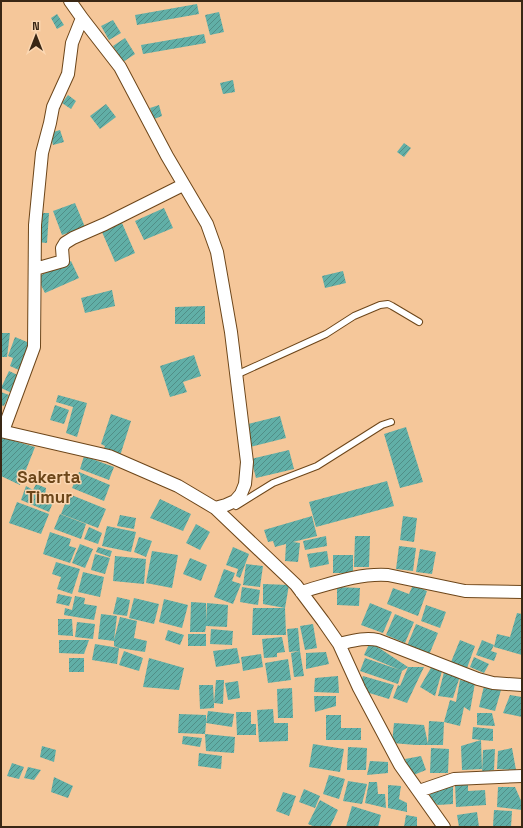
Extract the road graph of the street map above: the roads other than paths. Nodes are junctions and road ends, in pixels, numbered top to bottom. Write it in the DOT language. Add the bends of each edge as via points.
graph roads {
  1 [pos="70,1"];
  2 [pos="82,18"];
  3 [pos="183,185"];
  4 [pos="36,269"];
  5 [pos="419,322"];
  6 [pos="236,375"];
  7 [pos="391,422"];
  8 [pos="2,431"];
  9 [pos="220,507"];
  10 [pos="301,592"];
  11 [pos="522,592"];
  12 [pos="339,644"];
  13 [pos="522,685"];
  14 [pos="522,776"];
  15 [pos="419,791"];
  16 [pos="444,827"];
  1 -- 2 [label="street"];
  2 -- 3 [label="street" via="120,67"];
  2 -- 4 [label="street" via="72,44 68,74 53,107 42,153 35,225"];
  3 -- 4 [label="street" via="73,238 62,248 63,261"];
  3 -- 6 [label="street" via="207,224 217,252"];
  4 -- 8 [label="street" via="34,346"];
  5 -- 6 [label="lane" via="388,304 380,305 354,316 326,334"];
  6 -- 9 [label="street" via="247,462 245,484 235,501"];
  7 -- 9 [label="lane" via="316,466 273,483 232,508"];
  8 -- 9 [label="street" via="109,456"];
  9 -- 10 [label="street"];
  10 -- 11 [label="street" via="355,577 379,574 464,591"];
  10 -- 12 [label="street"];
  12 -- 13 [label="street" via="370,638 478,679"];
  12 -- 15 [label="street" via="400,765"];
  14 -- 15 [label="street" via="454,779"];
  15 -- 16 [label="street"];
}
